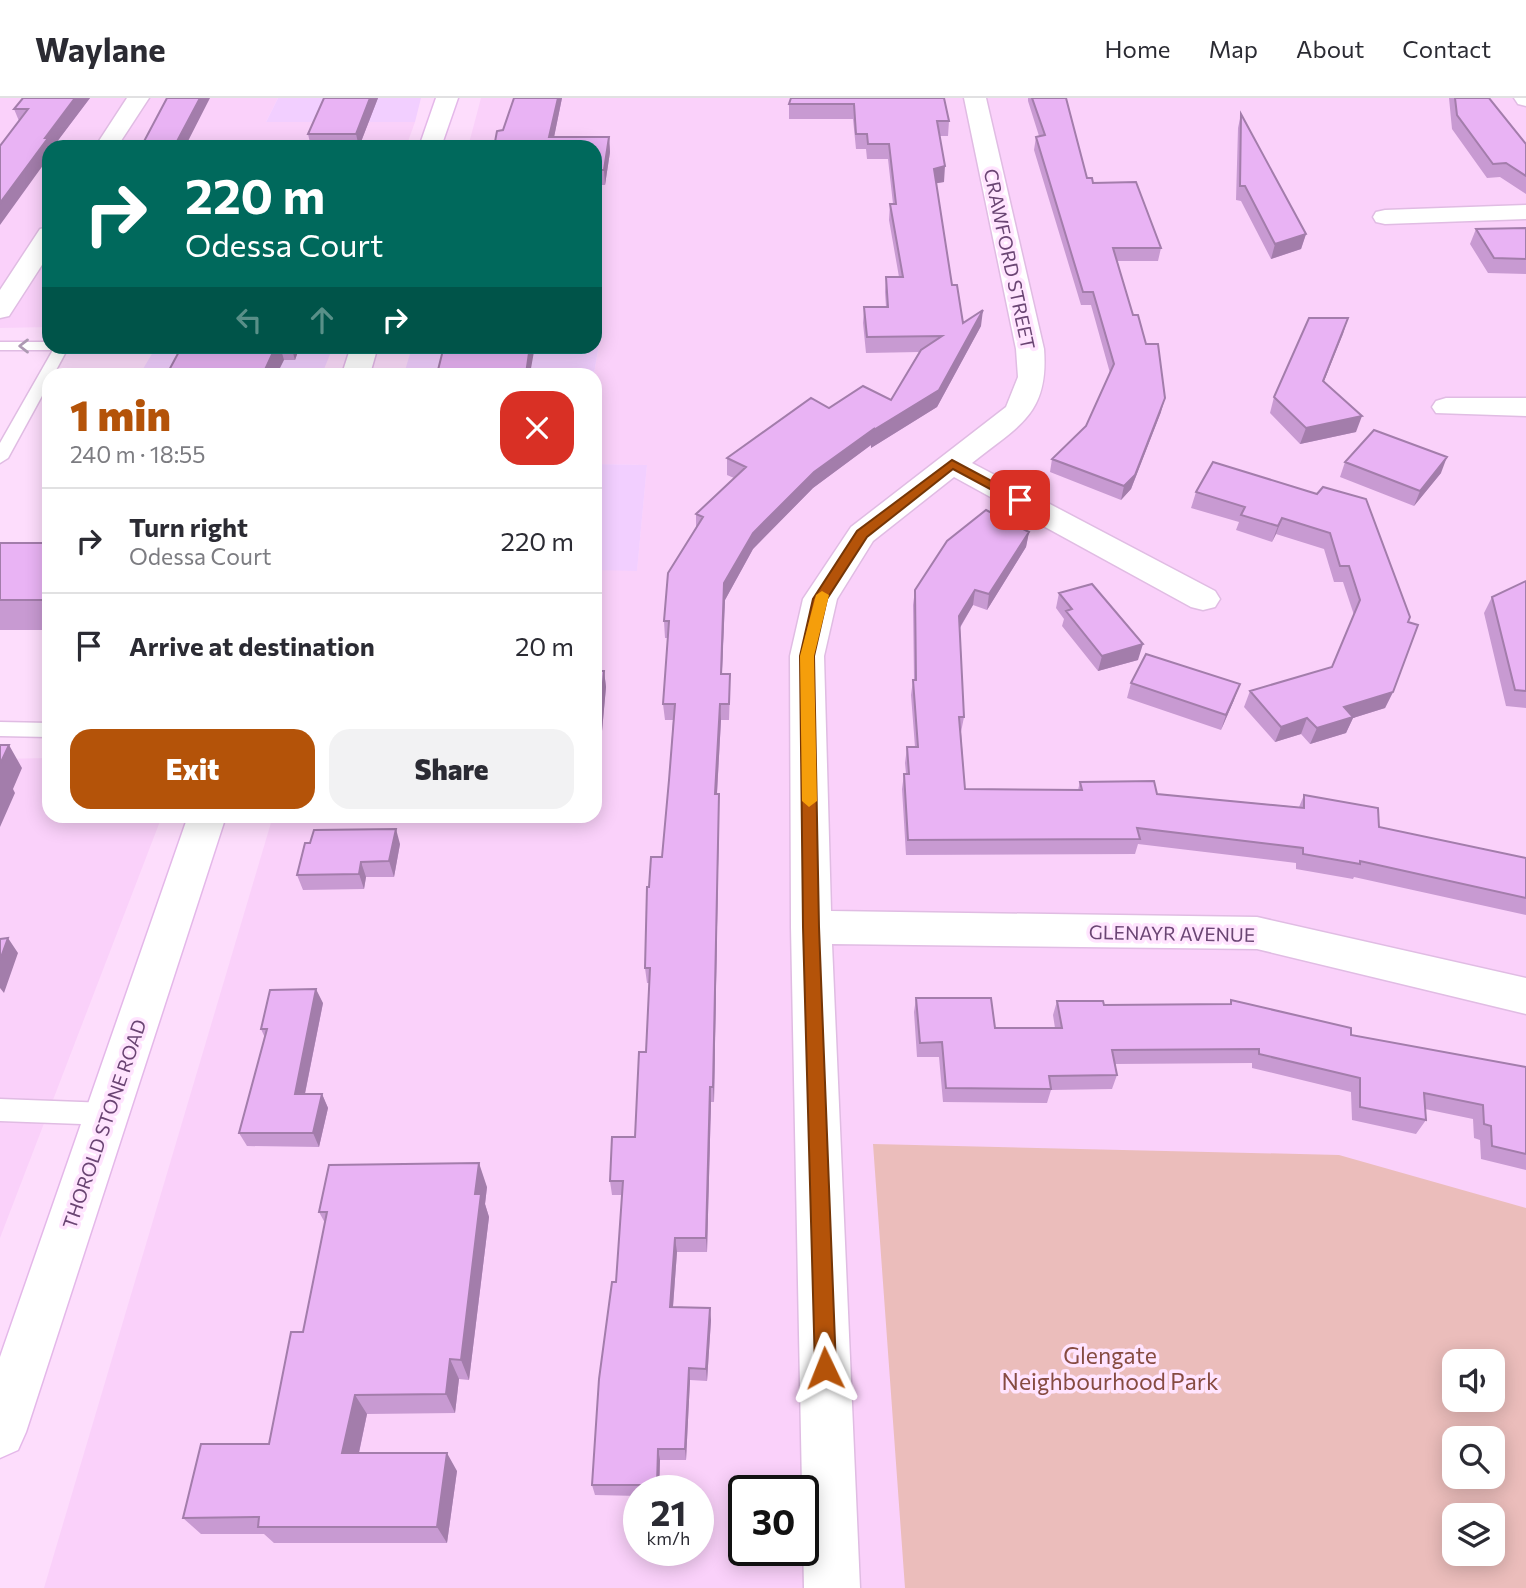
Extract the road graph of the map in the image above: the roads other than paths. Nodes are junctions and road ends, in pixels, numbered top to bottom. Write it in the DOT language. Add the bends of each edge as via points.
graph roads {
  1 [pos="138,98"];
  2 [pos="447,98"];
  3 [pos="975,98"];
  4 [pos="111,140"];
  5 [pos="432,140"];
  6 [pos="1526,212"];
  7 [pos="1385,217"];
  8 [pos="42,242"];
  9 [pos="10,280"];
  10 [pos="0,310"];
  11 [pos="0,346"];
  12 [pos="42,346"];
  13 [pos="42,382"];
  14 [pos="1446,407"];
  15 [pos="1526,407"];
  16 [pos="0,458"];
  17 [pos="952,464"];
  18 [pos="1203,599"];
  19 [pos="1,728"];
  20 [pos="42,730"];
  21 [pos="205,823"];
  22 [pos="811,927"];
  23 [pos="1526,996"];
  24 [pos="0,1110"];
  25 [pos="108,1115"];
  26 [pos="0,1432"];
  27 [pos="832,1588"];
  1 -- 4 [label="street"];
  2 -- 5 [label="street"];
  3 -- 17 [label="street, CRAWFORD STREET" via="1030,349 1032,377 1019,411"];
  6 -- 7 [label="street"];
  8 -- 9 [label="street"];
  9 -- 10 [label="street"];
  12 -- 11 [label="lane, one-way"];
  13 -- 16 [label="lane"];
  14 -- 15 [label="street"];
  17 -- 18 [label="street"];
  17 -- 22 [label="street, CRAWFORD STREET" via="862,534 820,599 807,656"];
  19 -- 20 [label="lane"];
  21 -- 25 [label="street, THOROLD STONE ROAD"];
  22 -- 23 [label="street, GLENAYR AVENUE" via="1257,933"];
  22 -- 27 [label="street, CRAWFORD STREET"];
  24 -- 25 [label="lane"];
  25 -- 26 [label="street, THOROLD STONE ROAD"];
}
